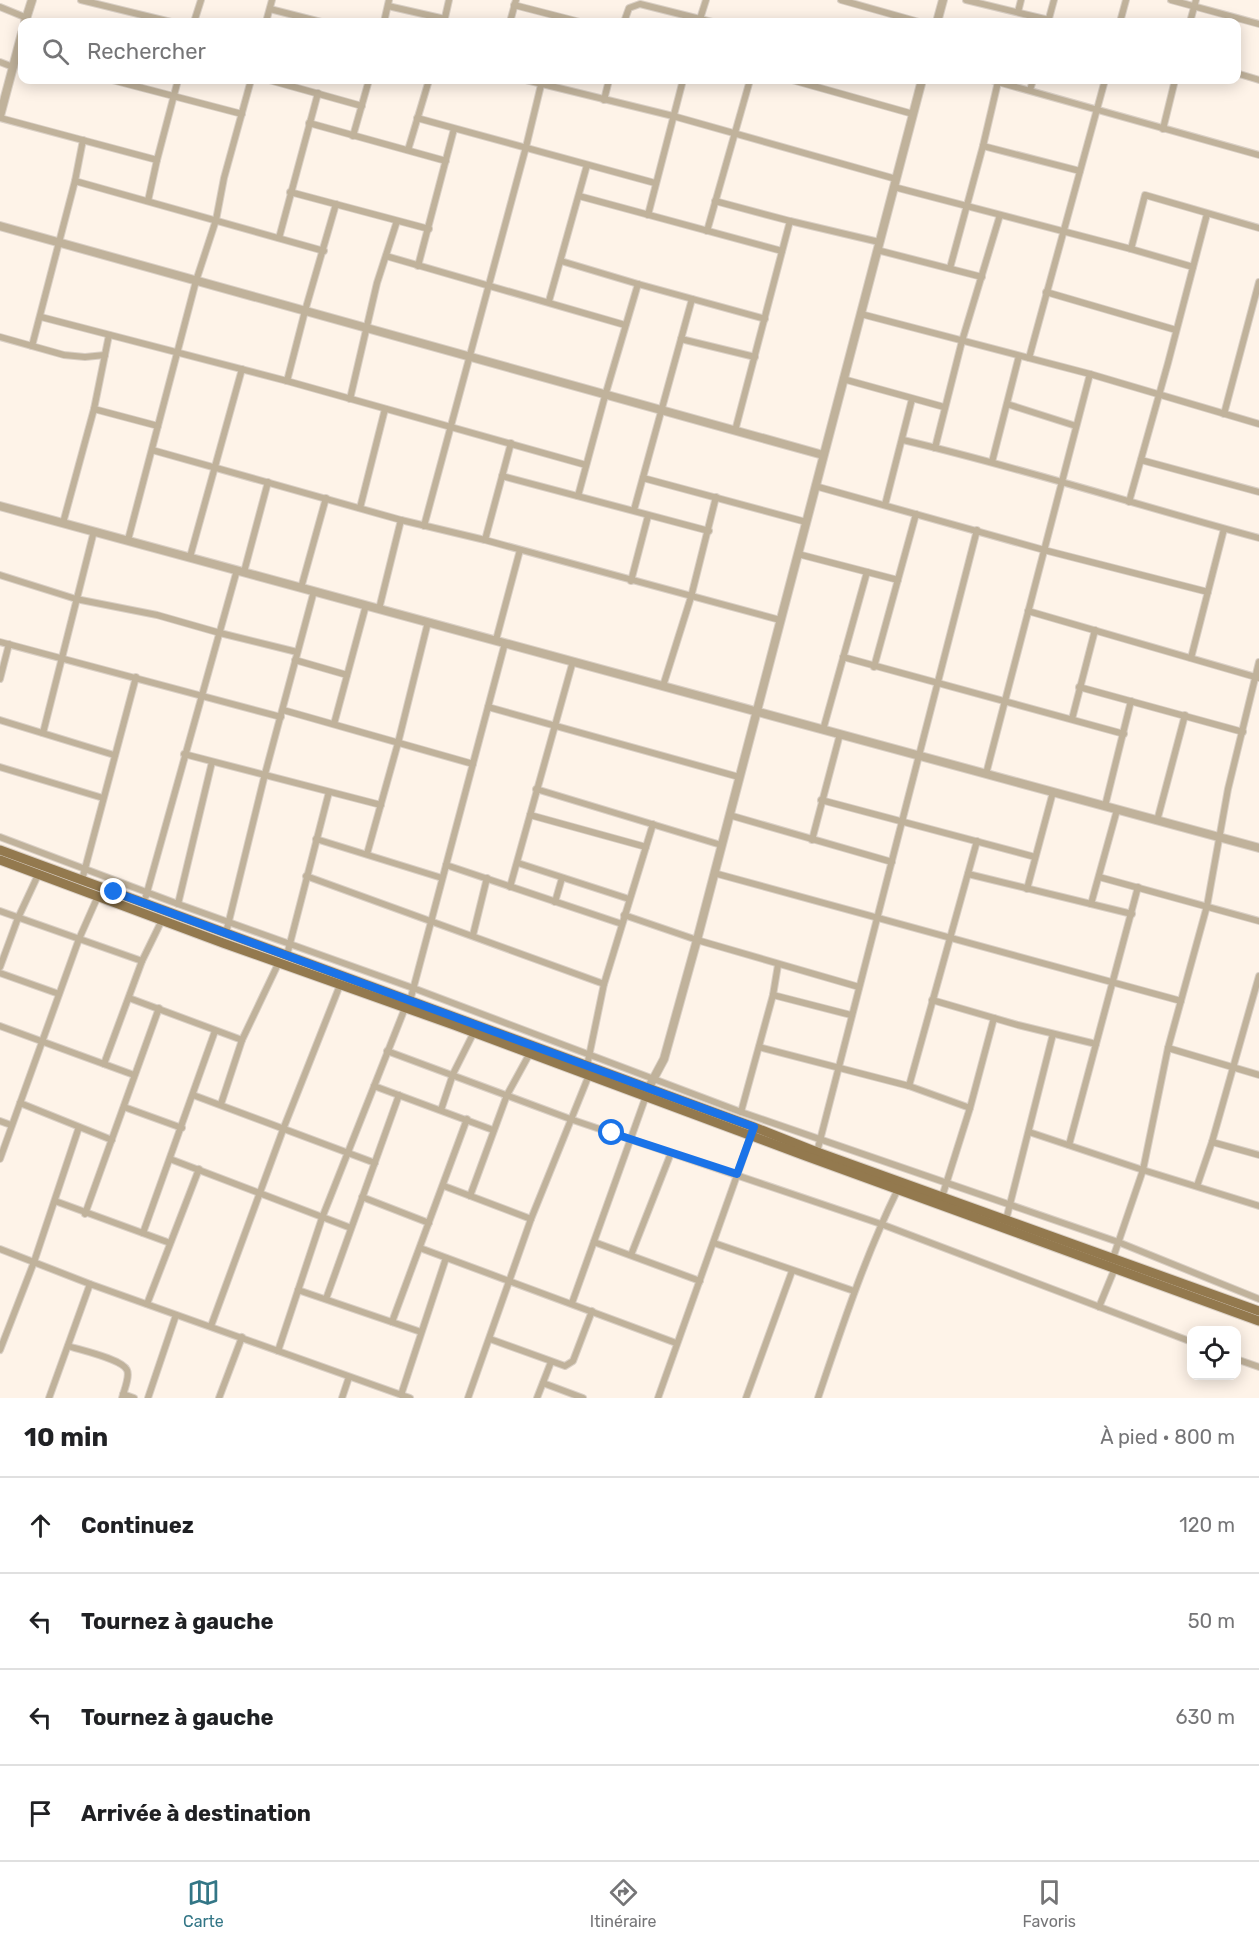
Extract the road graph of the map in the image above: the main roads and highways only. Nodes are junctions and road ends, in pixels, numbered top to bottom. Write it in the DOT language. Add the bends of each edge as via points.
graph roads {
  1 [pos="0,850"];
  2 [pos="0,860"];
  3 [pos="407,1004"];
  4 [pos="588,1071"];
  5 [pos="753,1131"];
  6 [pos="1114,1263"];
  7 [pos="1259,1311"];
  8 [pos="1259,1321"];
  1 -- 3 [label="main road" via="287,955"];
  2 -- 3 [label="main road" via="223,944"];
  3 -- 4 [label="main road"];
  3 -- 4 [label="main road" via="530,1053"];
  4 -- 5 [label="main road" via="649,1088"];
  5 -- 6 [label="main road" via="1006,1220"];
  5 -- 6 [label="main road" via="898,1189"];
  6 -- 7 [label="main road"];
  6 -- 8 [label="main road"];
}
